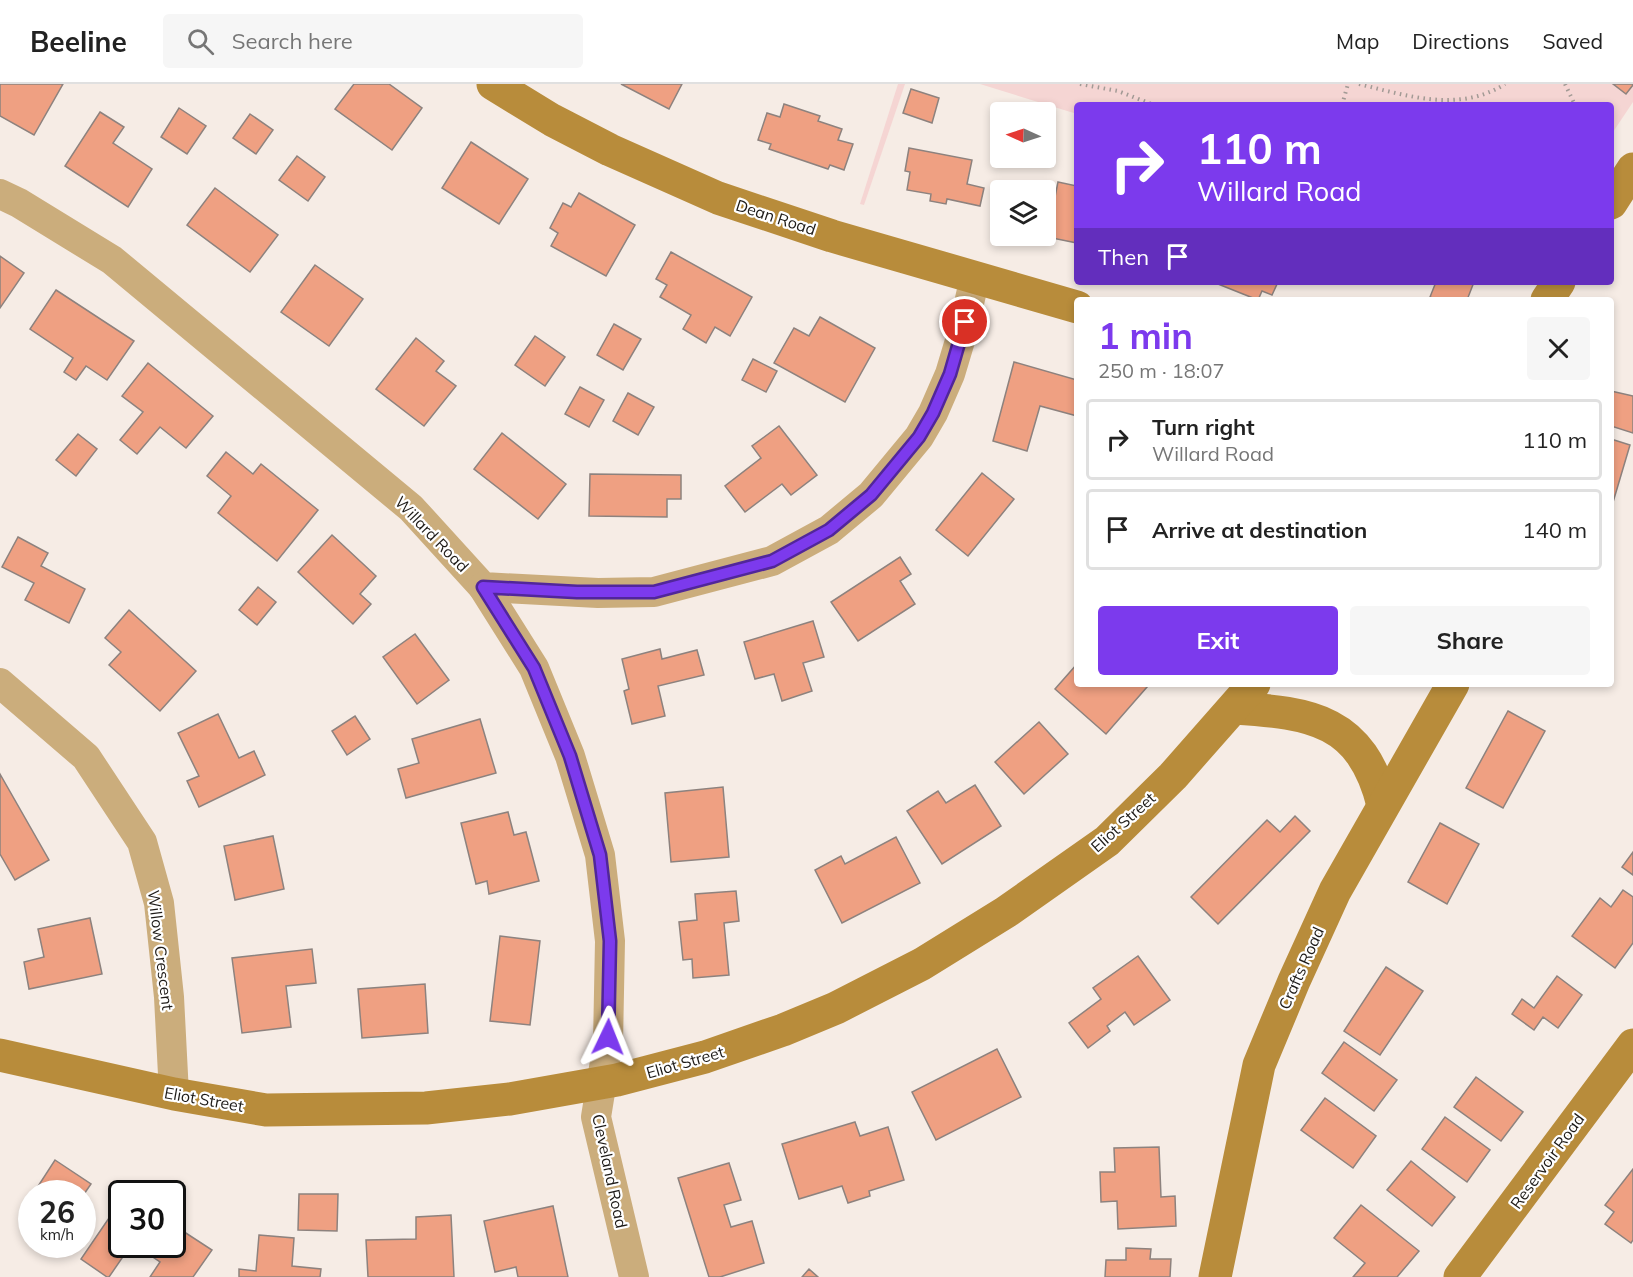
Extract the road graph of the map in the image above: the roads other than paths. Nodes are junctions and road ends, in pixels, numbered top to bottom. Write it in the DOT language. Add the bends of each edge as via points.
graph roads {
  1 [pos="493,84"];
  2 [pos="1633,169"];
  3 [pos="0,194"];
  4 [pos="1614,198"];
  5 [pos="975,277"];
  6 [pos="1074,306"];
  7 [pos="483,587"];
  8 [pos="0,683"];
  9 [pos="1451,687"];
  10 [pos="1244,696"];
  11 [pos="1383,805"];
  12 [pos="1633,1045"];
  13 [pos="0,1055"];
  14 [pos="600,1084"];
  15 [pos="174,1094"];
  16 [pos="634,1277"];
  17 [pos="1215,1277"];
  18 [pos="1460,1277"];
  1 -- 5 [label="street, Dean Road" via="610,150 718,198"];
  2 -- 4 [label="street"];
  3 -- 7 [label="street, Willard Road" via="112,260 411,508"];
  5 -- 6 [label="street, Dean Road"];
  5 -- 7 [label="street, Willard Road" via="950,374 933,413 919,437 871,495 829,530 772,561 654,592"];
  7 -- 14 [label="street, Cleveland Road" via="534,668 570,756 600,855 610,941 608,1043"];
  8 -- 15 [label="street, Willow Crescent" via="86,757 142,842 159,903"];
  9 -- 11 [label="street, Crafts Road"];
  10 -- 11 [label="street" via="1330,726 1348,740 1370,766"];
  10 -- 14 [label="street, Eliot Street" via="1173,776 1107,841 1006,912 922,964 783,1030 705,1057"];
  11 -- 17 [label="street, Crafts Road" via="1335,891 1259,1065"];
  12 -- 18 [label="street, Reservoir Road"];
  13 -- 15 [label="street, Eliot Street"];
  14 -- 15 [label="street, Eliot Street" via="426,1108 266,1110"];
  14 -- 16 [label="street, Cleveland Road" via="597,1123"];
}
